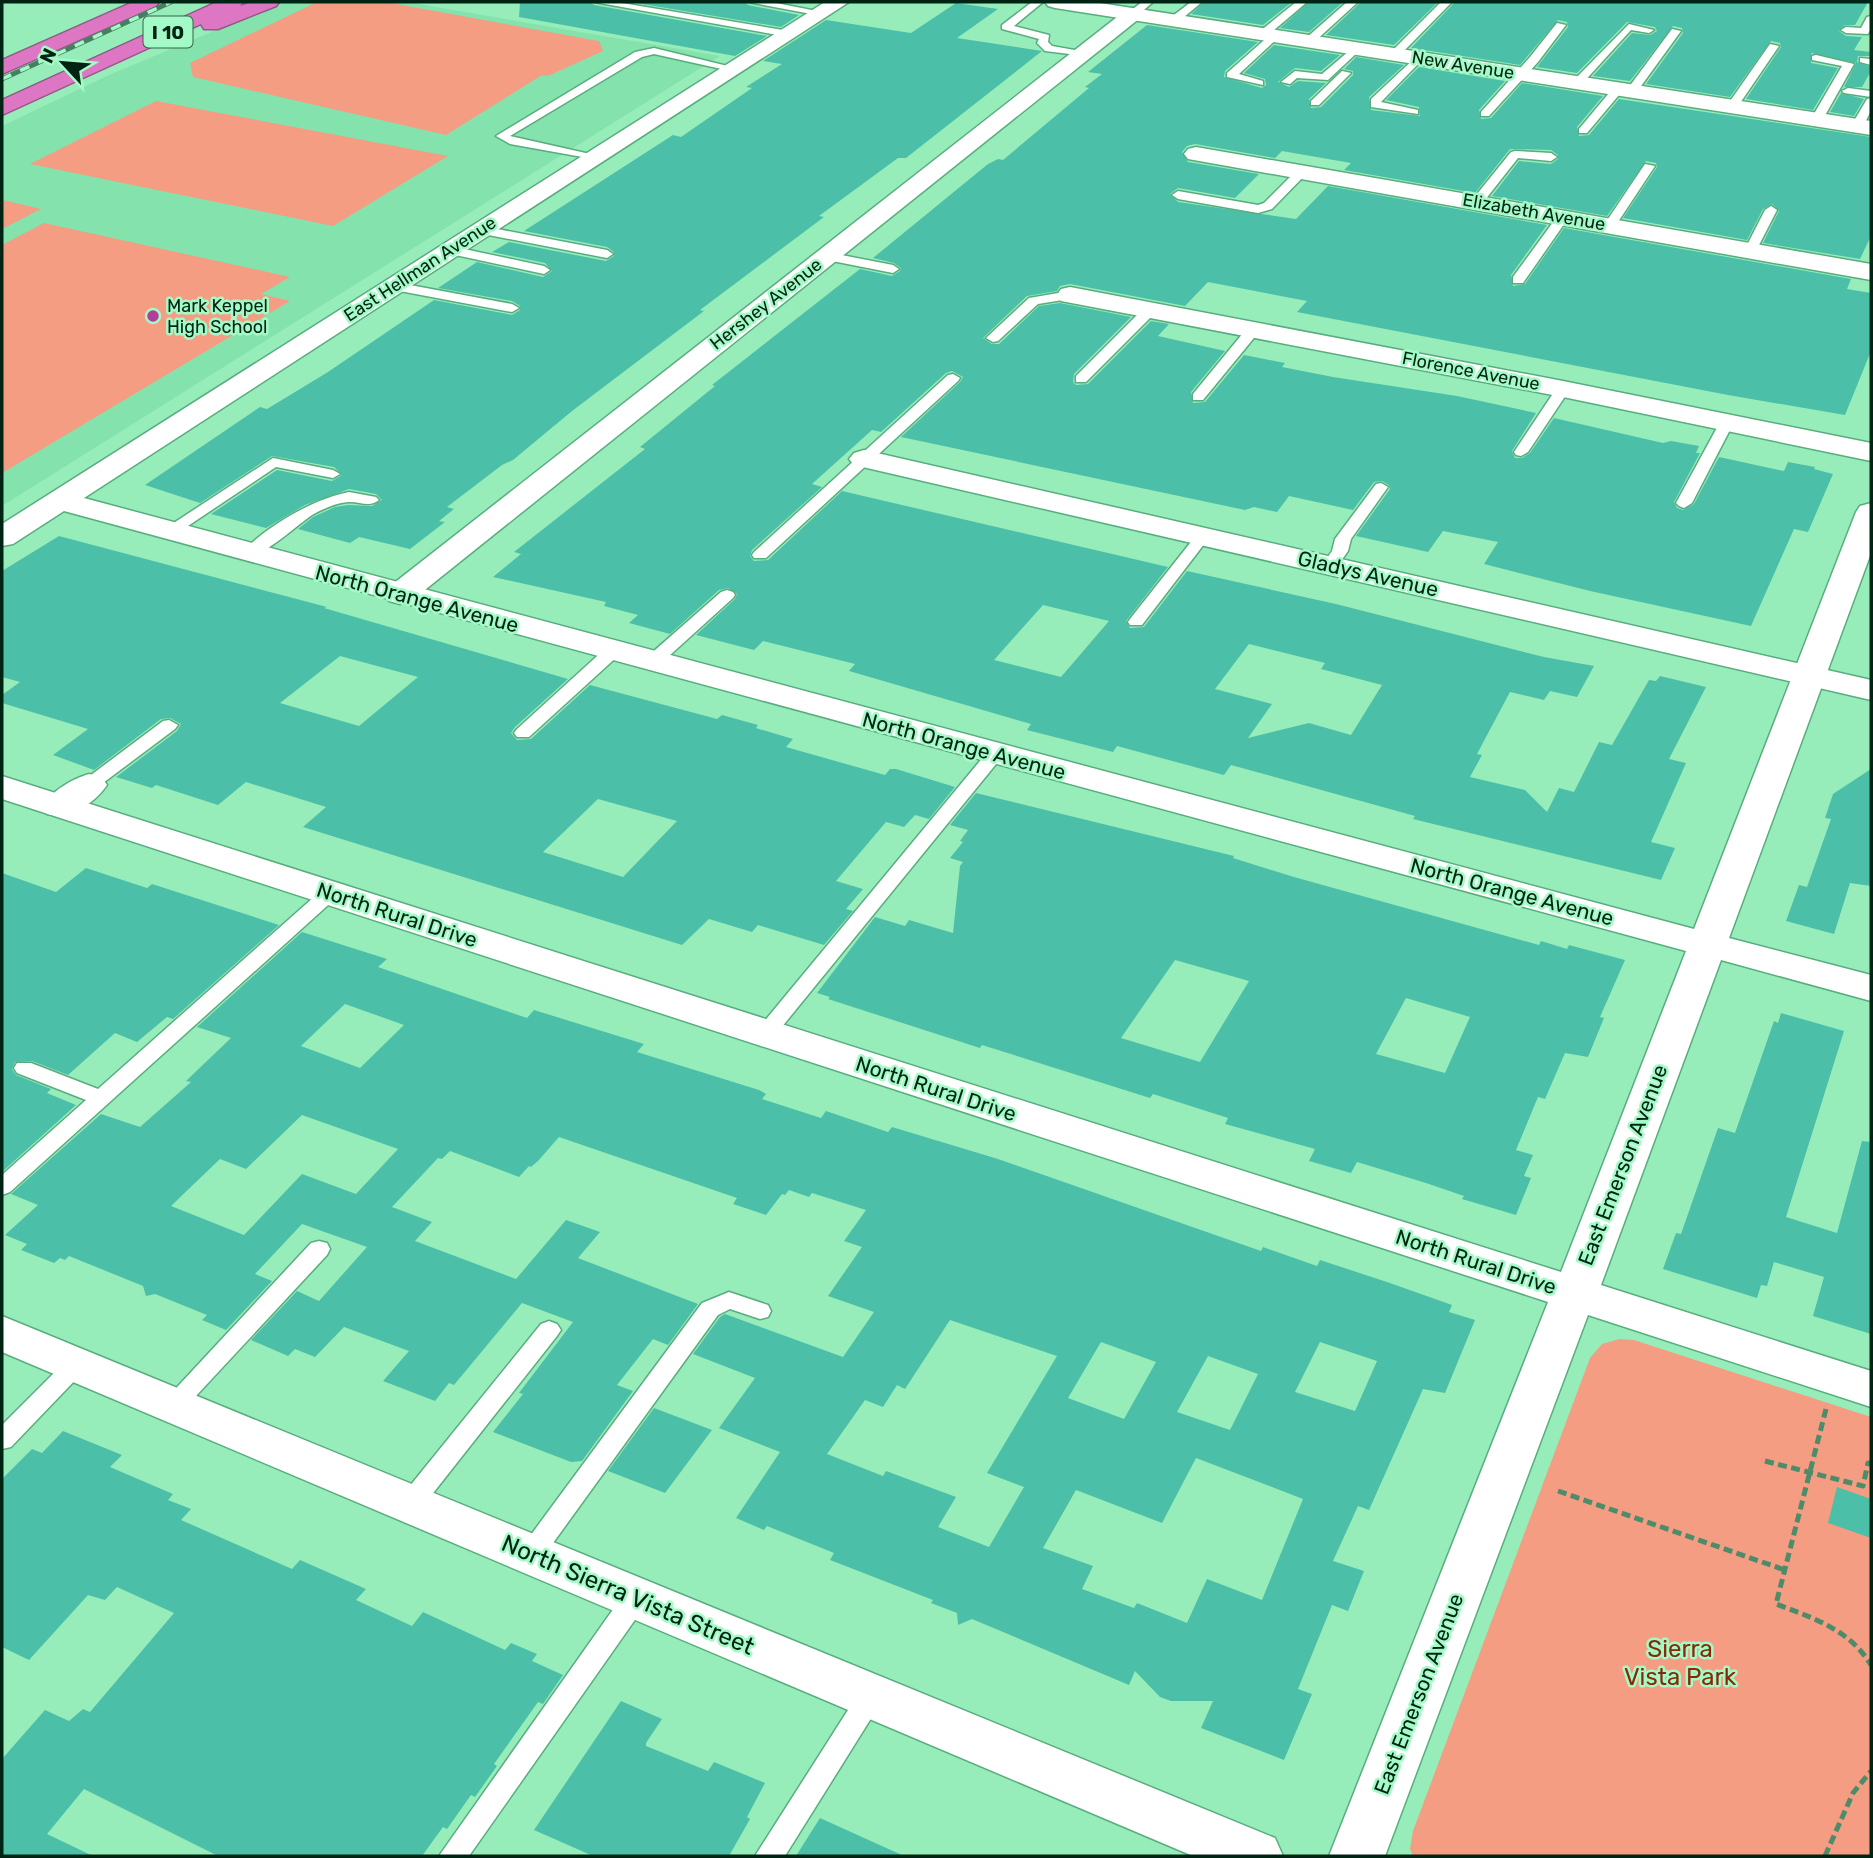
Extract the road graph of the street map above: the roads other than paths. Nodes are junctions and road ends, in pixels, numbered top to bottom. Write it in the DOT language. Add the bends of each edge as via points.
graph roads {
  1 [pos="117,2"];
  2 [pos="149,2"];
  3 [pos="194,2"];
  4 [pos="233,2"];
  5 [pos="269,2"];
  6 [pos="599,2"];
  7 [pos="753,2"];
  8 [pos="1038,2"];
  9 [pos="1055,2"];
  10 [pos="1197,2"];
  11 [pos="1302,2"];
  12 [pos="1353,2"];
  13 [pos="1447,2"];
  14 [pos="831,7"];
  15 [pos="1140,8"];
  16 [pos="1871,19"];
  17 [pos="1174,20"];
  18 [pos="1561,25"];
  19 [pos="1610,30"];
  20 [pos="1649,30"];
  21 [pos="1846,30"];
  22 [pos="1676,31"];
  23 [pos="789,34"];
  24 [pos="1269,35"];
  25 [pos="1309,41"];
  26 [pos="1774,46"];
  27 [pos="1363,49"];
  28 [pos="2,53"];
  29 [pos="1082,54"];
  30 [pos="1395,54"];
  31 [pos="1418,58"];
  32 [pos="1816,58"];
  33 [pos="103,61"];
  34 [pos="2,68"];
  35 [pos="735,69"];
  36 [pos="1519,74"];
  37 [pos="1286,82"];
  38 [pos="1572,82"];
  39 [pos="1259,83"];
  40 [pos="1625,90"];
  41 [pos="2,91"];
  42 [pos="1848,91"];
  43 [pos="1871,94"];
  44 [pos="1871,102"];
  45 [pos="1315,103"];
  46 [pos="1732,107"];
  47 [pos="2,108"];
  48 [pos="1415,112"];
  49 [pos="1485,114"];
  50 [pos="1816,120"];
  51 [pos="1864,127"];
  52 [pos="1583,131"];
  53 [pos="1196,154"];
  54 [pos="1551,157"];
  55 [pos="595,158"];
  56 [pos="1649,166"];
  57 [pos="1303,172"];
  58 [pos="1178,195"];
  59 [pos="1477,202"];
  60 [pos="1771,210"];
  61 [pos="1563,217"];
  62 [pos="1610,225"];
  63 [pos="482,230"];
  64 [pos="450,250"];
  65 [pos="1751,251"];
  66 [pos="607,254"];
  67 [pos="826,256"];
  68 [pos="894,269"];
  69 [pos="544,270"];
  70 [pos="1871,272"];
  71 [pos="1518,280"];
  72 [pos="394,286"];
  73 [pos="1070,295"];
  74 [pos="512,308"];
  75 [pos="1150,310"];
  76 [pos="1253,330"];
  77 [pos="993,338"];
  78 [pos="953,378"];
  79 [pos="1081,379"];
  80 [pos="1563,389"];
  81 [pos="1198,397"];
  82 [pos="1726,424"];
  83 [pos="1521,452"];
  84 [pos="1871,452"];
  85 [pos="864,459"];
  86 [pos="333,474"];
  87 [pos="1381,487"];
  88 [pos="59,500"];
  89 [pos="372,500"];
  90 [pos="1684,503"];
  91 [pos="1871,513"];
  92 [pos="171,531"];
  93 [pos="1203,536"];
  94 [pos="2,537"];
  95 [pos="249,554"];
  96 [pos="760,555"];
  97 [pos="1330,565"];
  98 [pos="400,594"];
  99 [pos="727,595"];
  100 [pos="1136,622"];
  101 [pos="613,651"];
  102 [pos="652,662"];
  103 [pos="1810,676"];
  104 [pos="1871,690"];
  105 [pos="169,725"];
  106 [pos="523,733"];
  107 [pos="995,754"];
  108 [pos="5,791"];
  109 [pos="74,795"];
  110 [pos="330,893"];
  111 [pos="1706,944"];
  112 [pos="1871,988"];
  113 [pos="765,1034"];
  114 [pos="24,1068"];
  115 [pos="101,1098"];
  116 [pos="2,1187"];
  117 [pos="319,1250"];
  118 [pos="1573,1293"];
  119 [pos="761,1311"];
  120 [pos="549,1330"];
  121 [pos="2,1333"];
  122 [pos="76,1365"];
  123 [pos="1871,1388"];
  124 [pos="174,1405"];
  125 [pos="2,1440"];
  126 [pos="410,1504"];
  127 [pos="531,1554"];
  128 [pos="635,1599"];
  129 [pos="872,1696"];
  130 [pos="453,1856"];
  131 [pos="769,1856"];
  132 [pos="1255,1856"];
  133 [pos="1357,1856"];
  1 -- 28 [label="highway, I 10"];
  2 -- 34 [label="highway"];
  3 -- 41 [label="highway"];
  4 -- 33 [label="highway, I 10"];
  5 -- 33 [label="highway"];
  6 -- 23 [label="lane"];
  7 -- 14 [label="lane"];
  8 -- 29 [label="lane" via="1006,27 1045,37 1042,43 1049,49"];
  9 -- 15 [label="street, New Avenue"];
  10 -- 17 [label="lane"];
  11 -- 24 [label="lane"];
  12 -- 25 [label="lane"];
  13 -- 30 [label="lane"];
  14 -- 23 [label="street, East Hellman Avenue"];
  15 -- 17 [label="street, New Avenue"];
  15 -- 29 [label="street, Hershey Avenue"];
  16 -- 21 [label="lane" via="1864,33"];
  17 -- 24 [label="street, New Avenue"];
  18 -- 36 [label="lane"];
  19 -- 38 [label="lane"];
  20 -- 38 [label="lane" via="1629,27"];
  22 -- 40 [label="lane"];
  23 -- 35 [label="street, East Hellman Avenue"];
  24 -- 25 [label="street, New Avenue"];
  24 -- 39 [label="lane" via="1231,75"];
  25 -- 27 [label="street, New Avenue"];
  26 -- 46 [label="lane"];
  27 -- 30 [label="street, New Avenue"];
  27 -- 37 [label="lane" via="1324,78 1296,74"];
  27 -- 45 [label="lane"];
  29 -- 67 [label="street, Hershey Avenue"];
  30 -- 31 [label="street, New Avenue"];
  31 -- 36 [label="street, New Avenue"];
  31 -- 48 [label="lane" via="1375,101 1375,105"];
  32 -- 50 [label="lane" via="1849,64"];
  33 -- 47 [label="highway, I 10"];
  35 -- 55 [label="street, East Hellman Avenue"];
  35 -- 55 [label="lane" via="654,51 639,54 502,136"];
  36 -- 38 [label="street, New Avenue"];
  36 -- 49 [label="lane"];
  38 -- 40 [label="street, New Avenue"];
  40 -- 46 [label="street, New Avenue"];
  40 -- 52 [label="lane"];
  42 -- 43 [label="lane"];
  44 -- 51 [label="lane"];
  46 -- 50 [label="street, New Avenue"];
  50 -- 51 [label="street, New Avenue"];
  53 -- 57 [label="street, Elizabeth Avenue"];
  54 -- 59 [label="lane" via="1515,154"];
  55 -- 63 [label="street, East Hellman Avenue"];
  56 -- 62 [label="lane"];
  57 -- 58 [label="lane" via="1268,206 1258,209"];
  57 -- 59 [label="street, Elizabeth Avenue"];
  59 -- 61 [label="street, Elizabeth Avenue"];
  60 -- 65 [label="lane"];
  61 -- 62 [label="street, Elizabeth Avenue"];
  61 -- 71 [label="lane"];
  62 -- 65 [label="street, Elizabeth Avenue"];
  63 -- 64 [label="street, East Hellman Avenue"];
  63 -- 66 [label="lane"];
  64 -- 69 [label="lane"];
  64 -- 72 [label="street, East Hellman Avenue"];
  65 -- 70 [label="street, Elizabeth Avenue"];
  67 -- 68 [label="lane"];
  67 -- 98 [label="street, Hershey Avenue"];
  72 -- 74 [label="lane"];
  72 -- 88 [label="street, East Hellman Avenue"];
  73 -- 75 [label="street, Florence Avenue"];
  73 -- 77 [label="lane" via="1034,301"];
  75 -- 76 [label="street, Florence Avenue"];
  75 -- 79 [label="lane"];
  76 -- 80 [label="street, Florence Avenue"];
  76 -- 81 [label="lane"];
  78 -- 85 [label="lane"];
  80 -- 82 [label="street, Florence Avenue"];
  80 -- 83 [label="lane"];
  82 -- 84 [label="street, Florence Avenue"];
  82 -- 90 [label="lane"];
  85 -- 93 [label="street, Gladys Avenue"];
  85 -- 96 [label="lane"];
  86 -- 92 [label="lane" via="273,462"];
  87 -- 97 [label="lane"];
  88 -- 92 [label="street, North Orange Avenue"];
  88 -- 94 [label="street, East Hellman Avenue"];
  89 -- 95 [label="lane" via="331,500"];
  91 -- 103 [label="street, East Emerson Avenue"];
  92 -- 95 [label="street, North Orange Avenue"];
  93 -- 97 [label="street, Gladys Avenue"];
  93 -- 100 [label="lane"];
  95 -- 98 [label="street, North Orange Avenue"];
  97 -- 103 [label="street, Gladys Avenue"];
  98 -- 101 [label="street, North Orange Avenue"];
  99 -- 102 [label="lane"];
  101 -- 102 [label="street, North Orange Avenue"];
  101 -- 106 [label="lane"];
  102 -- 107 [label="street, North Orange Avenue"];
  103 -- 104 [label="street, Gladys Avenue"];
  103 -- 111 [label="street, East Emerson Avenue"];
  105 -- 109 [label="lane"];
  107 -- 111 [label="street, North Orange Avenue"];
  107 -- 113 [label="lane"];
  108 -- 109 [label="street, North Rural Drive"];
  109 -- 110 [label="street, North Rural Drive"];
  110 -- 113 [label="street, North Rural Drive"];
  110 -- 115 [label="lane"];
  111 -- 112 [label="street, North Orange Avenue"];
  111 -- 118 [label="street, East Emerson Avenue"];
  113 -- 118 [label="street, North Rural Drive"];
  114 -- 115 [label="lane"];
  115 -- 116 [label="lane"];
  117 -- 124 [label="lane"];
  118 -- 123 [label="street, North Rural Drive"];
  118 -- 133 [label="street, East Emerson Avenue"];
  119 -- 127 [label="lane" via="729,1300 710,1309"];
  120 -- 126 [label="lane"];
  121 -- 122 [label="street, North Sierra Vista Street"];
  122 -- 124 [label="street, North Sierra Vista Street"];
  122 -- 125 [label="lane"];
  124 -- 126 [label="street, North Sierra Vista Street"];
  126 -- 127 [label="street, North Sierra Vista Street"];
  127 -- 128 [label="street, North Sierra Vista Street"];
  128 -- 129 [label="street, North Sierra Vista Street"];
  128 -- 130 [label="lane"];
  129 -- 131 [label="lane"];
  129 -- 132 [label="street, North Sierra Vista Street"];
}
